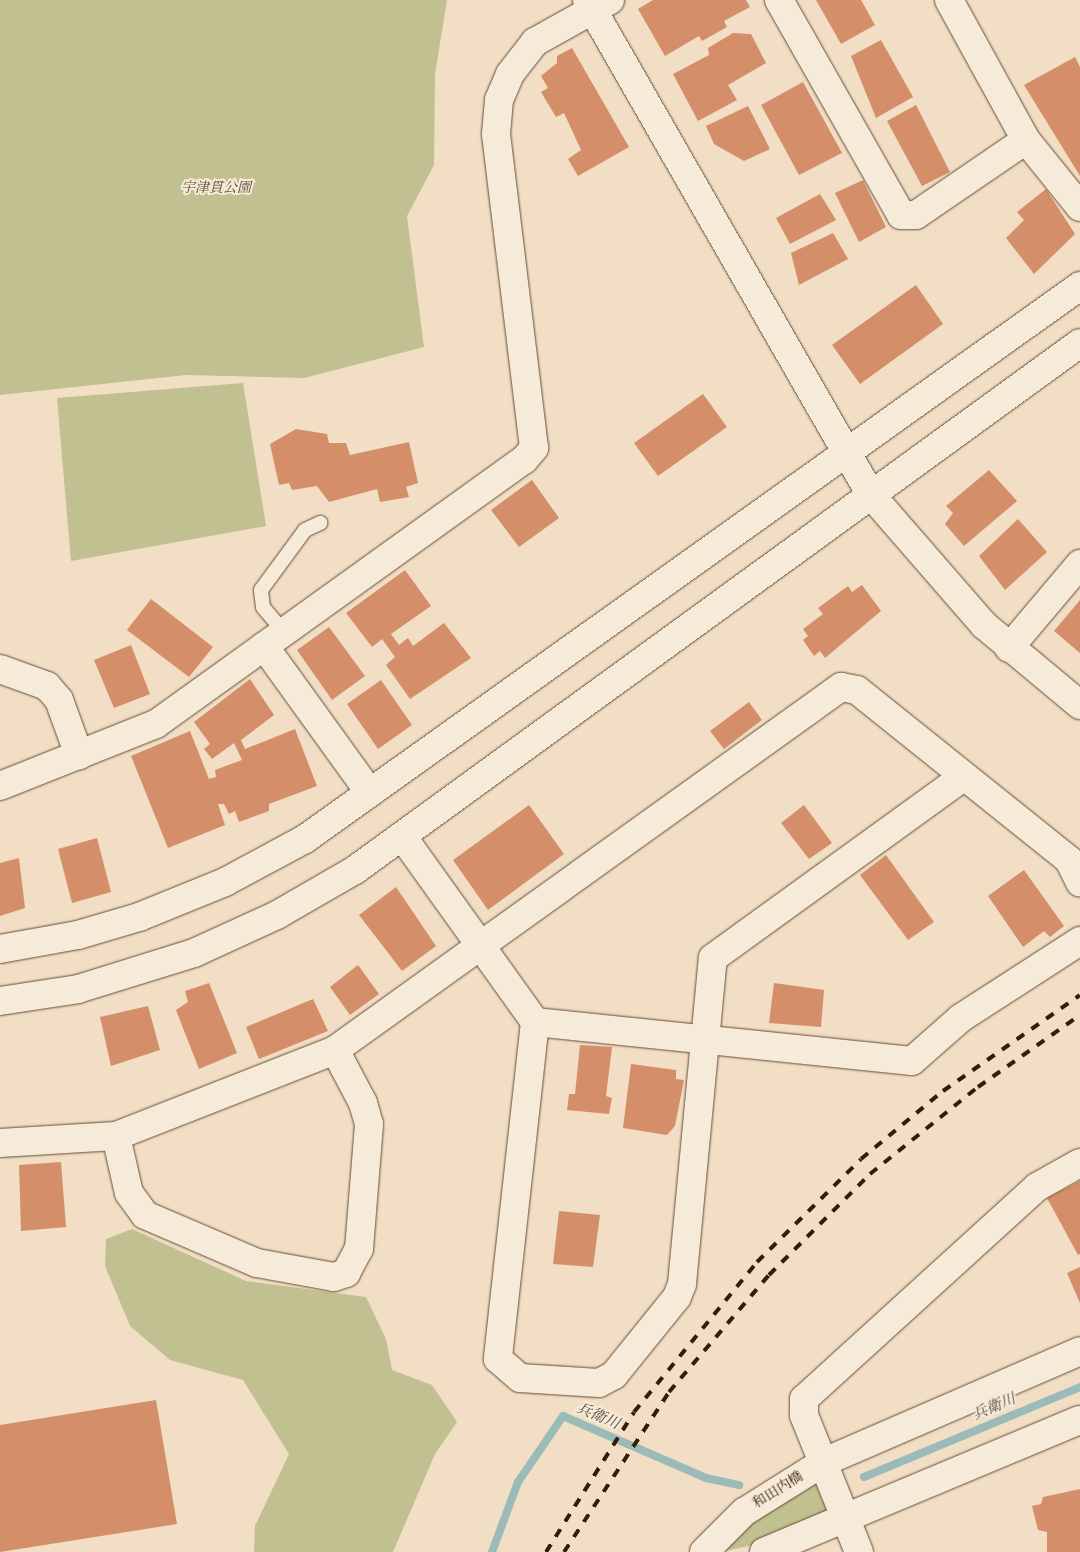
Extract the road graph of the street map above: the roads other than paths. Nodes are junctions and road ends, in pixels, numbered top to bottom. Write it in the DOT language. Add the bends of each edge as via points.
graph roads {
  1 [pos="779,0"];
  2 [pos="949,0"];
  3 [pos="596,3"];
  4 [pos="1026,140"];
  5 [pos="1080,207"];
  6 [pos="1080,286"];
  7 [pos="1080,343"];
  8 [pos="845,456"];
  9 [pos="871,495"];
  10 [pos="320,523"];
  11 [pos="1080,564"];
  12 [pos="273,639"];
  13 [pos="1009,648"];
  14 [pos="0,669"];
  15 [pos="1080,705"];
  16 [pos="80,755"];
  17 [pos="963,777"];
  18 [pos="0,786"];
  19 [pos="370,793"];
  20 [pos="402,836"];
  21 [pos="1080,883"];
  22 [pos="1080,941"];
  23 [pos="480,944"];
  24 [pos="0,949"];
  25 [pos="0,1002"];
  26 [pos="535,1022"];
  27 [pos="704,1038"];
  28 [pos="335,1050"];
  29 [pos="116,1136"];
  30 [pos="0,1143"];
  31 [pos="1080,1163"];
  32 [pos="1080,1351"];
  33 [pos="1080,1420"];
  34 [pos="822,1469"];
  35 [pos="845,1513"];
  36 [pos="704,1552"];
  37 [pos="764,1552"];
  38 [pos="859,1552"];
  1 -- 4 [label="street" via="901,215 908,218 924,210"];
  2 -- 4 [label="street"];
  3 -- 8 [label="street"];
  3 -- 12 [label="street" via="535,42 510,74 499,100 496,134 534,448 524,460"];
  4 -- 5 [label="street"];
  6 -- 8 [label="street"];
  7 -- 9 [label="street"];
  8 -- 9 [label="street"];
  8 -- 19 [label="street"];
  9 -- 13 [label="street" via="914,550"];
  9 -- 20 [label="street"];
  10 -- 12 [label="lane" via="305,530 260,590"];
  11 -- 13 [label="street"];
  12 -- 16 [label="street" via="156,724"];
  12 -- 19 [label="street"];
  13 -- 15 [label="street"];
  14 -- 16 [label="street" via="47,686 59,700"];
  16 -- 18 [label="street"];
  17 -- 21 [label="street" via="1069,860"];
  17 -- 23 [label="street" via="856,690 831,690"];
  17 -- 27 [label="street" via="718,952 710,966"];
  19 -- 24 [label="street" via="305,839 225,882 139,917 78,935"];
  20 -- 23 [label="street"];
  20 -- 25 [label="street" via="310,897 194,953 78,989"];
  22 -- 27 [label="street" via="961,1018 912,1061"];
  23 -- 26 [label="street"];
  23 -- 28 [label="street"];
  26 -- 27 [label="street"];
  26 -- 27 [label="street" via="498,1359 520,1378 590,1383 608,1379 677,1297 682,1284"];
  28 -- 29 [label="street"];
  28 -- 29 [label="street" via="363,1103 369,1124 359,1249 346,1273 334,1276 257,1263 145,1215 129,1193"];
  29 -- 30 [label="street"];
  31 -- 34 [label="street" via="1037,1187 807,1395 802,1409"];
  32 -- 34 [label="street, 和田内橋"];
  33 -- 35 [label="street"];
  34 -- 35 [label="street"];
  34 -- 36 [label="street, 和田内橋" via="744,1512"];
  35 -- 37 [label="street"];
  35 -- 38 [label="street"];
}
